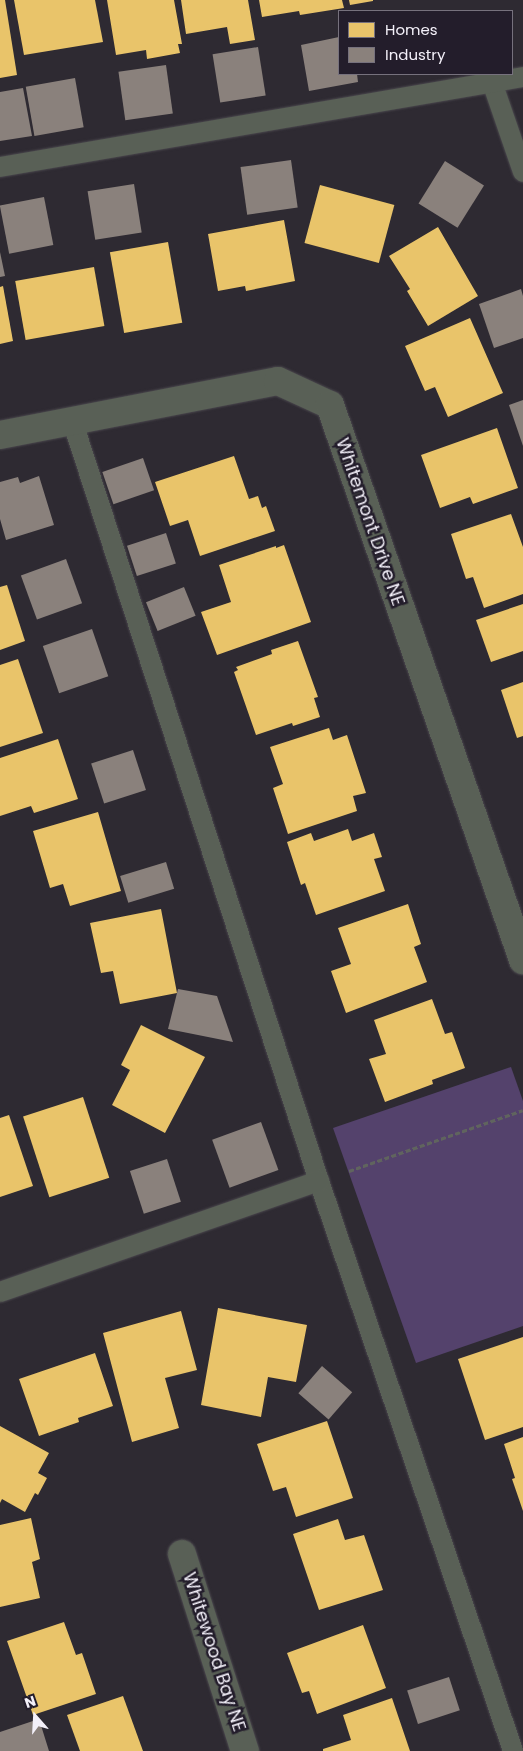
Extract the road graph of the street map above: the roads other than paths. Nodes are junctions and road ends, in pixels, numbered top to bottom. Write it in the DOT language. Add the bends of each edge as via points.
graph roads {
  1 [pos="523,77"];
  2 [pos="492,82"];
  3 [pos="0,167"];
  4 [pos="523,172"];
  5 [pos="72,420"];
  6 [pos="0,435"];
  7 [pos="523,960"];
  8 [pos="319,1181"];
  9 [pos="0,1292"];
  10 [pos="182,1554"];
  11 [pos="245,1751"];
  12 [pos="513,1751"];
  1 -- 2 [label="lane"];
  2 -- 3 [label="lane"];
  2 -- 4 [label="lane"];
  5 -- 6 [label="street, Whitemont Drive NE"];
  5 -- 7 [label="street, Whitemont Drive NE" via="278,381 330,405"];
  5 -- 8 [label="lane"];
  8 -- 9 [label="lane"];
  8 -- 12 [label="lane"];
  10 -- 11 [label="street, Whitewood Bay NE"];
}
